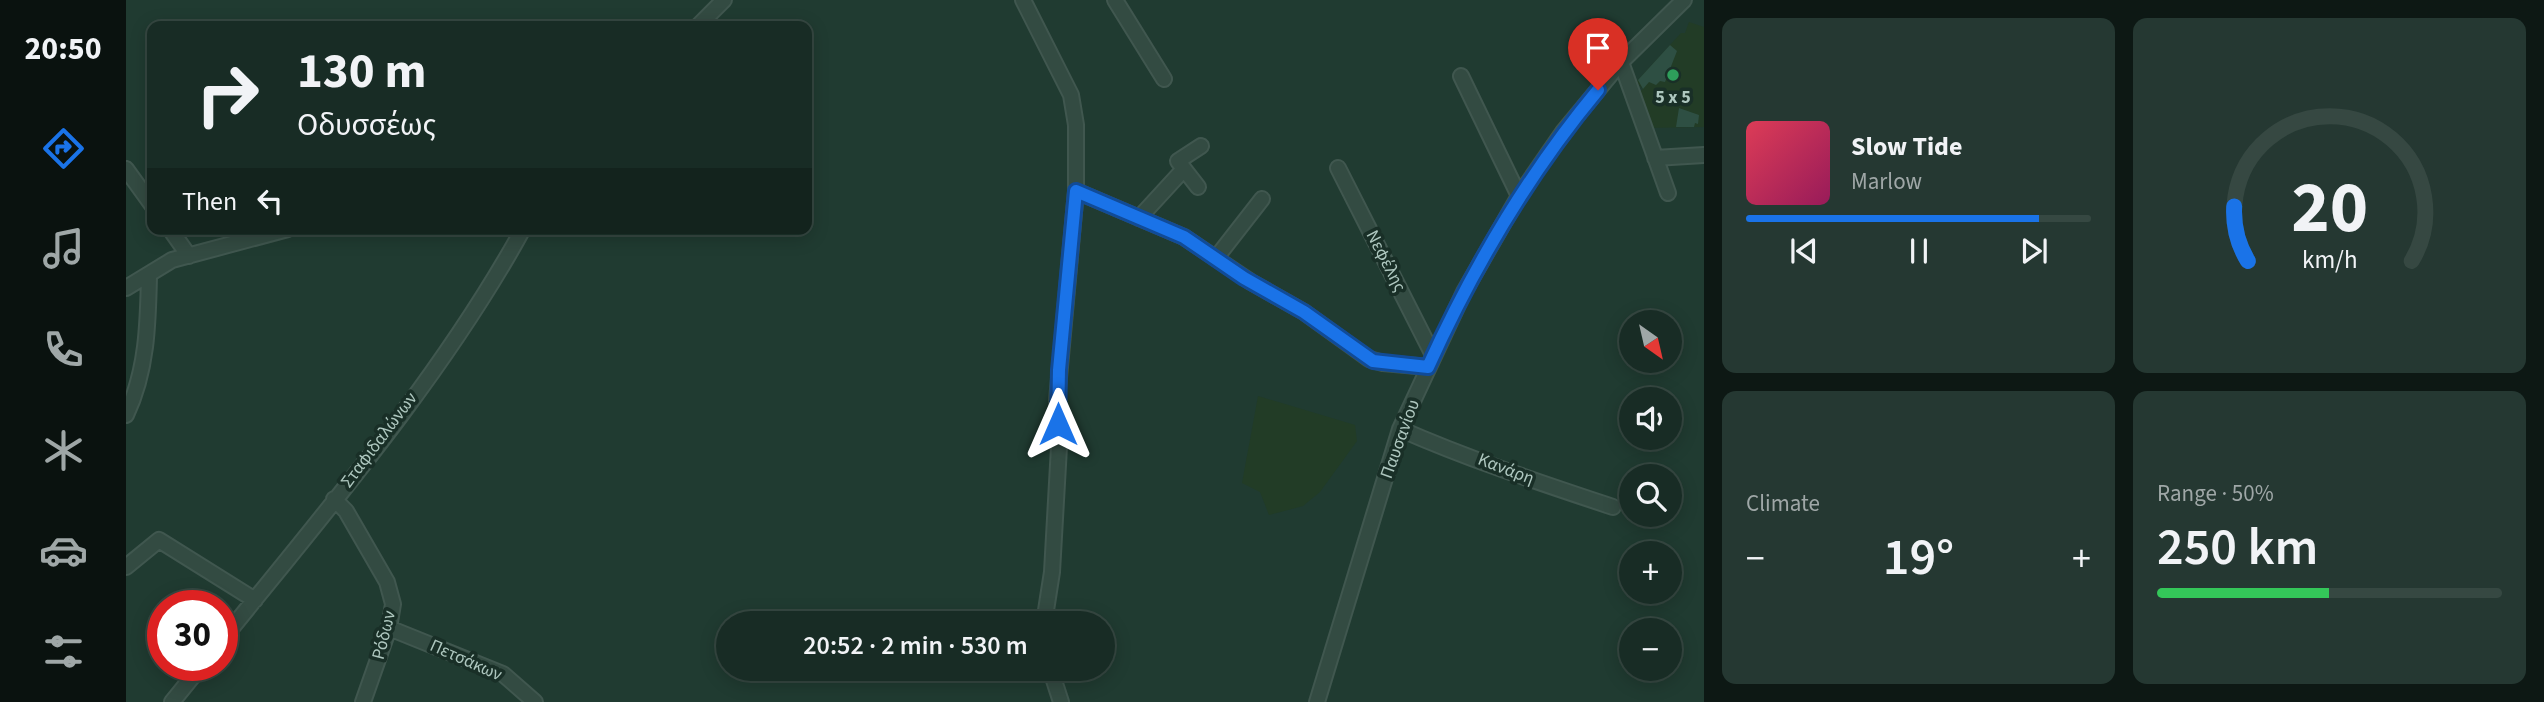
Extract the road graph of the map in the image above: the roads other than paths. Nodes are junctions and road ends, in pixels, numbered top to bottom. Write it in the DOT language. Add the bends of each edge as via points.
graph roads {
  1 [pos="724,0"];
  2 [pos="1023,0"];
  3 [pos="1115,0"];
  4 [pos="1684,0"];
  5 [pos="703,21"];
  6 [pos="1621,62"];
  7 [pos="1461,76"];
  8 [pos="1164,79"];
  9 [pos="1201,146"];
  10 [pos="1704,155"];
  11 [pos="1655,158"];
  12 [pos="1338,168"];
  13 [pos="126,169"];
  14 [pos="1184,169"];
  15 [pos="1198,187"];
  16 [pos="1076,191"];
  17 [pos="1668,193"];
  18 [pos="1519,196"];
  19 [pos="147,198"];
  20 [pos="1262,199"];
  21 [pos="1139,218"];
  22 [pos="174,235"];
  23 [pos="266,235"];
  24 [pos="520,235"];
  25 [pos="189,256"];
  26 [pos="1216,258"];
  27 [pos="149,276"];
  28 [pos="126,288"];
  29 [pos="1430,361"];
  30 [pos="133,380"];
  31 [pos="126,415"];
  32 [pos="1400,429"];
  33 [pos="334,499"];
  34 [pos="1613,507"];
  35 [pos="126,566"];
  36 [pos="255,600"];
  37 [pos="1046,611"];
  38 [pos="238,621"];
  39 [pos="389,628"];
  40 [pos="189,681"];
  41 [pos="1054,681"];
  42 [pos="172,702"];
  43 [pos="363,702"];
  44 [pos="535,702"];
  45 [pos="1061,702"];
  46 [pos="1317,702"];
  1 -- 5 [label="street"];
  2 -- 16 [label="street" via="1073,102"];
  3 -- 8 [label="street"];
  4 -- 6 [label="street, Παυσανίου"];
  6 -- 11 [label="street"];
  6 -- 18 [label="street, Παυσανίου" via="1563,132"];
  7 -- 18 [label="street"];
  9 -- 14 [label="street" via="1178,160"];
  10 -- 11 [label="street"];
  11 -- 17 [label="street"];
  12 -- 29 [label="street, Νεφέλης"];
  13 -- 19 [label="street"];
  14 -- 15 [label="street"];
  14 -- 21 [label="street"];
  16 -- 21 [label="street"];
  16 -- 37 [label="street" via="1059,370 1052,572"];
  18 -- 29 [label="street, Παυσανίου"];
  20 -- 26 [label="street"];
  21 -- 26 [label="street" via="1184,237"];
  22 -- 25 [label="street"];
  23 -- 25 [label="street"];
  24 -- 33 [label="street, Σταφιδαλώνων" via="452,341"];
  25 -- 27 [label="street" via="161,266"];
  26 -- 29 [label="street" via="1373,361"];
  27 -- 28 [label="street"];
  27 -- 30 [label="street" via="148,328"];
  29 -- 32 [label="street, Παυσανίου"];
  30 -- 31 [label="street"];
  32 -- 34 [label="street, Κανάρη" via="1426,443"];
  32 -- 46 [label="street, Παυσανίου"];
  33 -- 36 [label="street, Σταφιδαλώνων"];
  33 -- 39 [label="street, Ρόδων" via="346,511 387,582 393,604"];
  35 -- 36 [label="street" via="159,540"];
  36 -- 38 [label="street, Σταφιδαλώνων"];
  39 -- 43 [label="street, Ρόδων"];
  39 -- 44 [label="street, Πετσάκων" via="503,674"];
  40 -- 42 [label="street"];
  41 -- 45 [label="street"];
}
